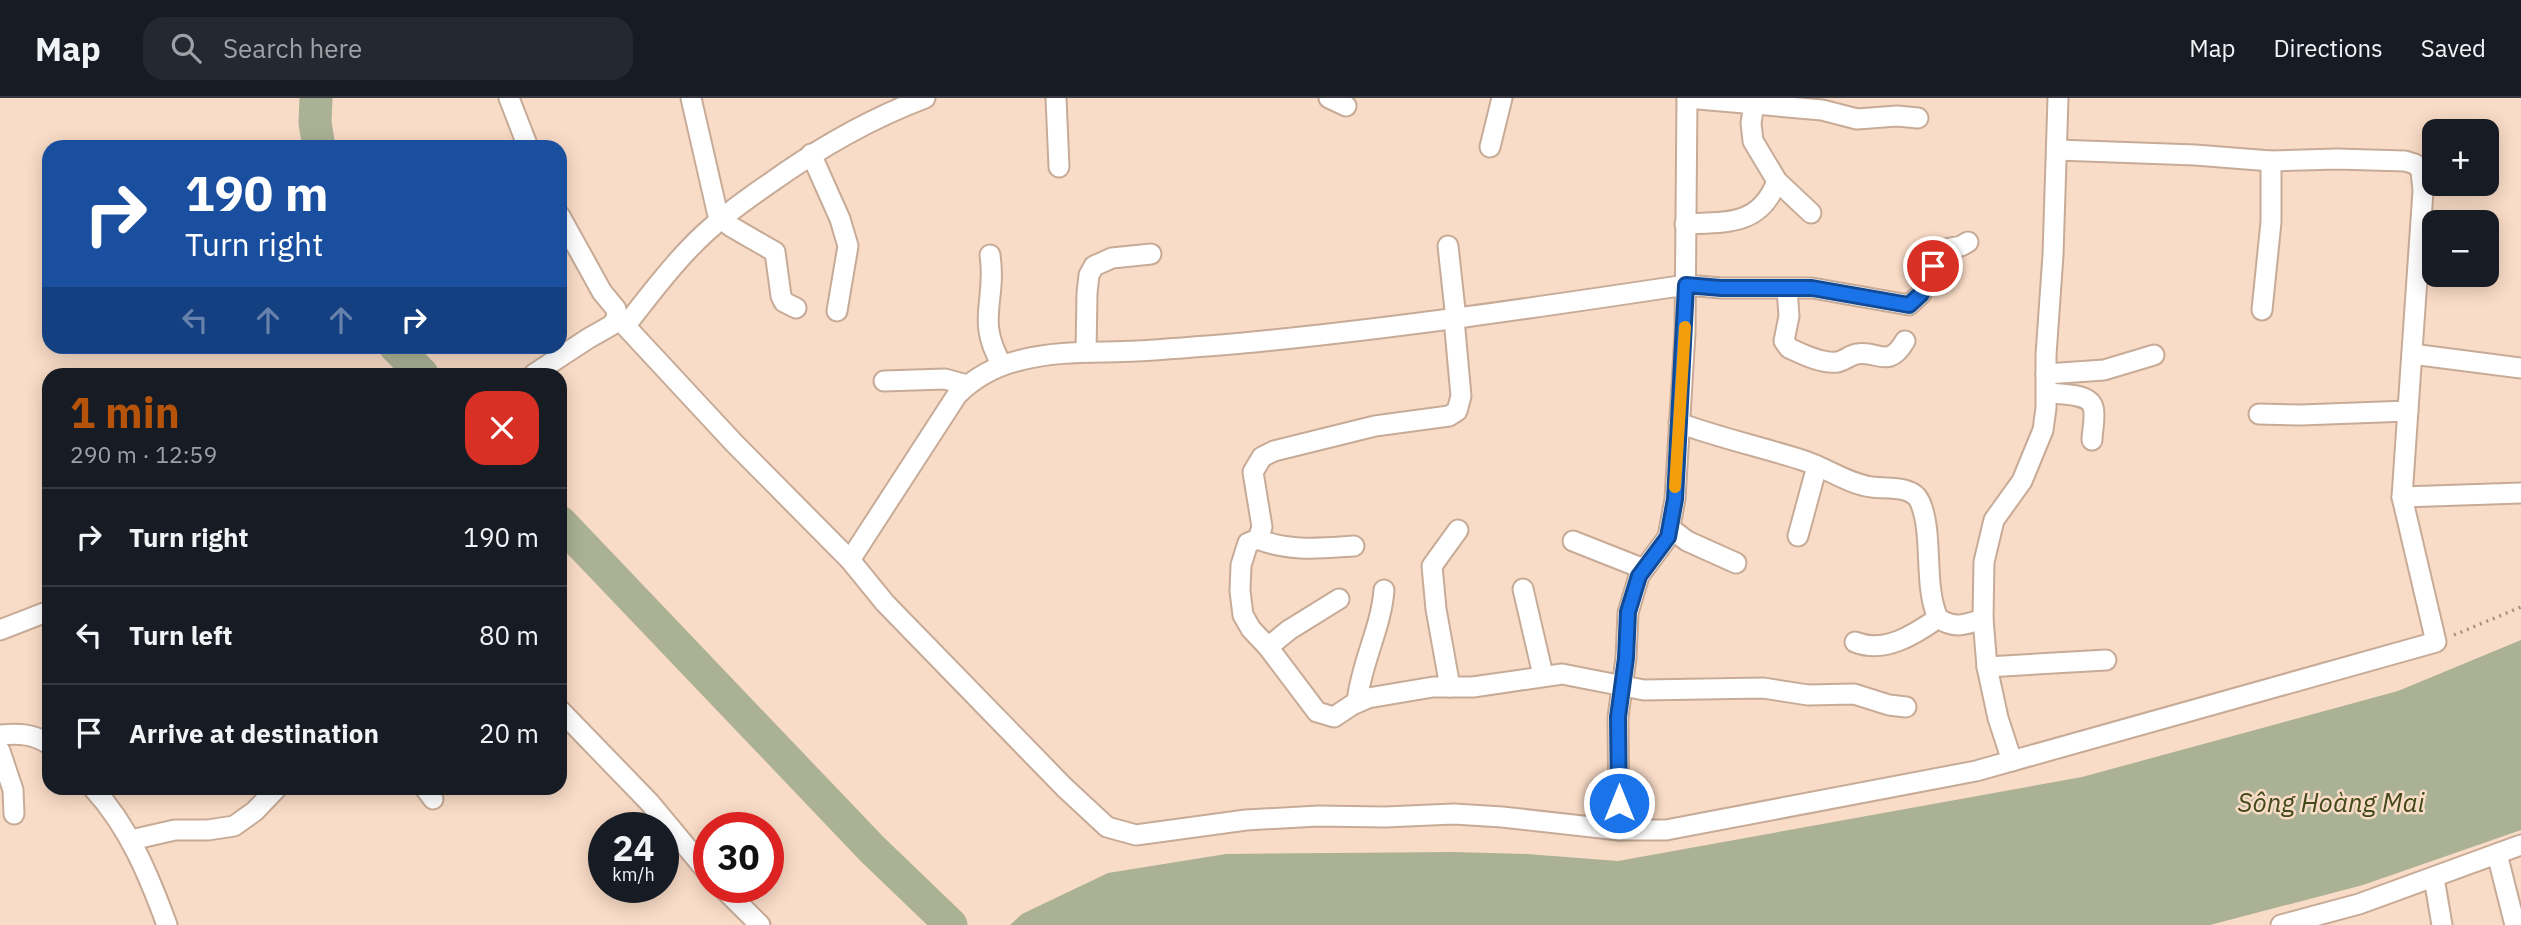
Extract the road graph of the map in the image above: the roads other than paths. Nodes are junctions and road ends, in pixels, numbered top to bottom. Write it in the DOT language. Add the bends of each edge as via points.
graph roads {
  1 [pos="509,98"];
  2 [pos="691,98"];
  3 [pos="925,98"];
  4 [pos="1056,98"];
  5 [pos="1502,98"];
  6 [pos="1687,98"];
  7 [pos="2058,98"];
  8 [pos="1754,104"];
  9 [pos="1918,118"];
  10 [pos="525,140"];
  11 [pos="1490,147"];
  12 [pos="2057,150"];
  13 [pos="811,154"];
  14 [pos="2271,161"];
  15 [pos="1059,167"];
  16 [pos="1777,181"];
  17 [pos="1811,213"];
  18 [pos="720,219"];
  19 [pos="1685,224"];
  20 [pos="567,229"];
  21 [pos="1968,242"];
  22 [pos="1448,246"];
  23 [pos="1151,254"];
  24 [pos="990,256"];
  25 [pos="1686,285"];
  26 [pos="1787,289"];
  27 [pos="796,308"];
  28 [pos="2262,310"];
  29 [pos="837,311"];
  30 [pos="1455,319"];
  31 [pos="622,321"];
  32 [pos="1905,341"];
  33 [pos="1086,351"];
  34 [pos="567,352"];
  35 [pos="565,354"];
  36 [pos="2412,354"];
  37 [pos="2154,355"];
  38 [pos="1002,365"];
  39 [pos="543,368"];
  40 [pos="2521,368"];
  41 [pos="884,381"];
  42 [pos="2047,384"];
  43 [pos="967,385"];
  44 [pos="2408,411"];
  45 [pos="2259,414"];
  46 [pos="1679,423"];
  47 [pos="2092,440"];
  48 [pos="1817,466"];
  49 [pos="2521,493"];
  50 [pos="2402,497"];
  51 [pos="1671,528"];
  52 [pos="1458,530"];
  53 [pos="1798,536"];
  54 [pos="1258,539"];
  55 [pos="1573,541"];
  56 [pos="1354,546"];
  57 [pos="850,560"];
  58 [pos="1736,563"];
  59 [pos="1644,569"];
  60 [pos="1523,589"];
  61 [pos="1384,590"];
  62 [pos="1339,599"];
  63 [pos="42,614"];
  64 [pos="1938,618"];
  65 [pos="1983,619"];
  66 [pos="0,630"];
  67 [pos="1855,642"];
  68 [pos="1268,647"];
  69 [pos="2106,660"];
  70 [pos="1987,667"];
  71 [pos="1543,675"];
  72 [pos="1622,685"];
  73 [pos="1450,687"];
  74 [pos="1357,702"];
  75 [pos="1906,707"];
  76 [pos="567,716"];
  77 [pos="0,735"];
  78 [pos="42,741"];
  79 [pos="0,751"];
  80 [pos="2012,761"];
  81 [pos="99,795"];
  82 [pos="270,795"];
  83 [pos="14,814"];
  84 [pos="1619,830"];
  85 [pos="131,840"];
  86 [pos="2521,845"];
  87 [pos="693,855"];
  88 [pos="2497,855"];
  89 [pos="2434,878"];
  90 [pos="738,903"];
  91 [pos="167,925"];
  92 [pos="760,925"];
  93 [pos="2281,925"];
  94 [pos="2442,925"];
  95 [pos="2515,925"];
  1 -- 10 [label="street"];
  2 -- 18 [label="street"];
  3 -- 13 [label="street"];
  4 -- 15 [label="street"];
  5 -- 11 [label="street"];
  6 -- 8 [label="street"];
  6 -- 19 [label="street"];
  7 -- 12 [label="street"];
  8 -- 9 [label="street" via="1822,110 1857,119"];
  8 -- 16 [label="street" via="1753,141"];
  12 -- 14 [label="street"];
  12 -- 42 [label="street"];
  13 -- 18 [label="street"];
  13 -- 29 [label="street" via="848,246"];
  14 -- 28 [label="street" via="2271,222"];
  14 -- 36 [label="street" via="2404,161 2421,170"];
  16 -- 17 [label="street"];
  16 -- 19 [label="street" via="1753,216"];
  18 -- 27 [label="street" via="775,252 781,296"];
  18 -- 31 [label="street"];
  19 -- 25 [label="street"];
  20 -- 31 [label="street"];
  21 -- 26 [label="street" via="1938,250 1921,294 1909,305 1828,290"];
  22 -- 30 [label="street"];
  23 -- 33 [label="street" via="1112,258 1094,266 1087,293"];
  24 -- 38 [label="street" via="992,287 986,322"];
  25 -- 26 [label="street"];
  25 -- 30 [label="street"];
  25 -- 46 [label="street"];
  26 -- 32 [label="street" via="1789,316 1784,341 1789,348 1833,362 1858,354 1889,356"];
  30 -- 33 [label="street" via="1243,343"];
  30 -- 54 [label="street" via="1461,396 1457,411 1376,426 1262,457 1252,472 1262,527"];
  31 -- 34 [label="street"];
  31 -- 57 [label="street"];
  33 -- 38 [label="street"];
  35 -- 39 [label="street"];
  36 -- 40 [label="street"];
  36 -- 44 [label="street"];
  37 -- 42 [label="street"];
  38 -- 43 [label="street"];
  41 -- 43 [label="street" via="945,379"];
  42 -- 47 [label="street" via="2090,401"];
  42 -- 65 [label="street" via="2038,446 2022,481 1991,528 1984,562"];
  43 -- 57 [label="street" via="938,422"];
  44 -- 45 [label="street"];
  44 -- 50 [label="street"];
  46 -- 48 [label="street"];
  46 -- 51 [label="street"];
  48 -- 53 [label="street"];
  48 -- 64 [label="street" via="1867,486 1907,491 1920,502"];
  49 -- 50 [label="street"];
  50 -- 80 [label="street" via="2436,642"];
  51 -- 58 [label="street" via="1687,541"];
  51 -- 59 [label="street"];
  52 -- 73 [label="street" via="1432,566"];
  54 -- 56 [label="street" via="1291,547"];
  54 -- 68 [label="street" via="1245,550 1240,591 1243,615"];
  55 -- 59 [label="street"];
  57 -- 84 [label="street" via="885,603 1107,827 1136,835 1247,820 1454,814"];
  59 -- 72 [label="street" via="1628,612"];
  60 -- 71 [label="street"];
  61 -- 74 [label="street"];
  62 -- 68 [label="street"];
  63 -- 66 [label="street"];
  64 -- 65 [label="street" via="1962,626"];
  64 -- 67 [label="street" via="1879,647"];
  65 -- 70 [label="street"];
  68 -- 74 [label="street" via="1317,712 1334,717"];
  69 -- 70 [label="street"];
  70 -- 80 [label="street"];
  71 -- 72 [label="street"];
  71 -- 73 [label="street"];
  72 -- 75 [label="street" via="1657,691 1717,687 1854,694"];
  72 -- 84 [label="street"];
  73 -- 74 [label="street"];
  76 -- 87 [label="street"];
  77 -- 78 [label="street" via="29,735"];
  79 -- 83 [label="street" via="13,790"];
  80 -- 84 [label="street" via="1667,830"];
  81 -- 85 [label="street"];
  82 -- 85 [label="street" via="234,826 175,830"];
  85 -- 91 [label="street"];
  86 -- 88 [label="street"];
  88 -- 89 [label="street"];
  88 -- 95 [label="street"];
  89 -- 93 [label="street"];
  89 -- 94 [label="street"];
  90 -- 92 [label="street"];
}
